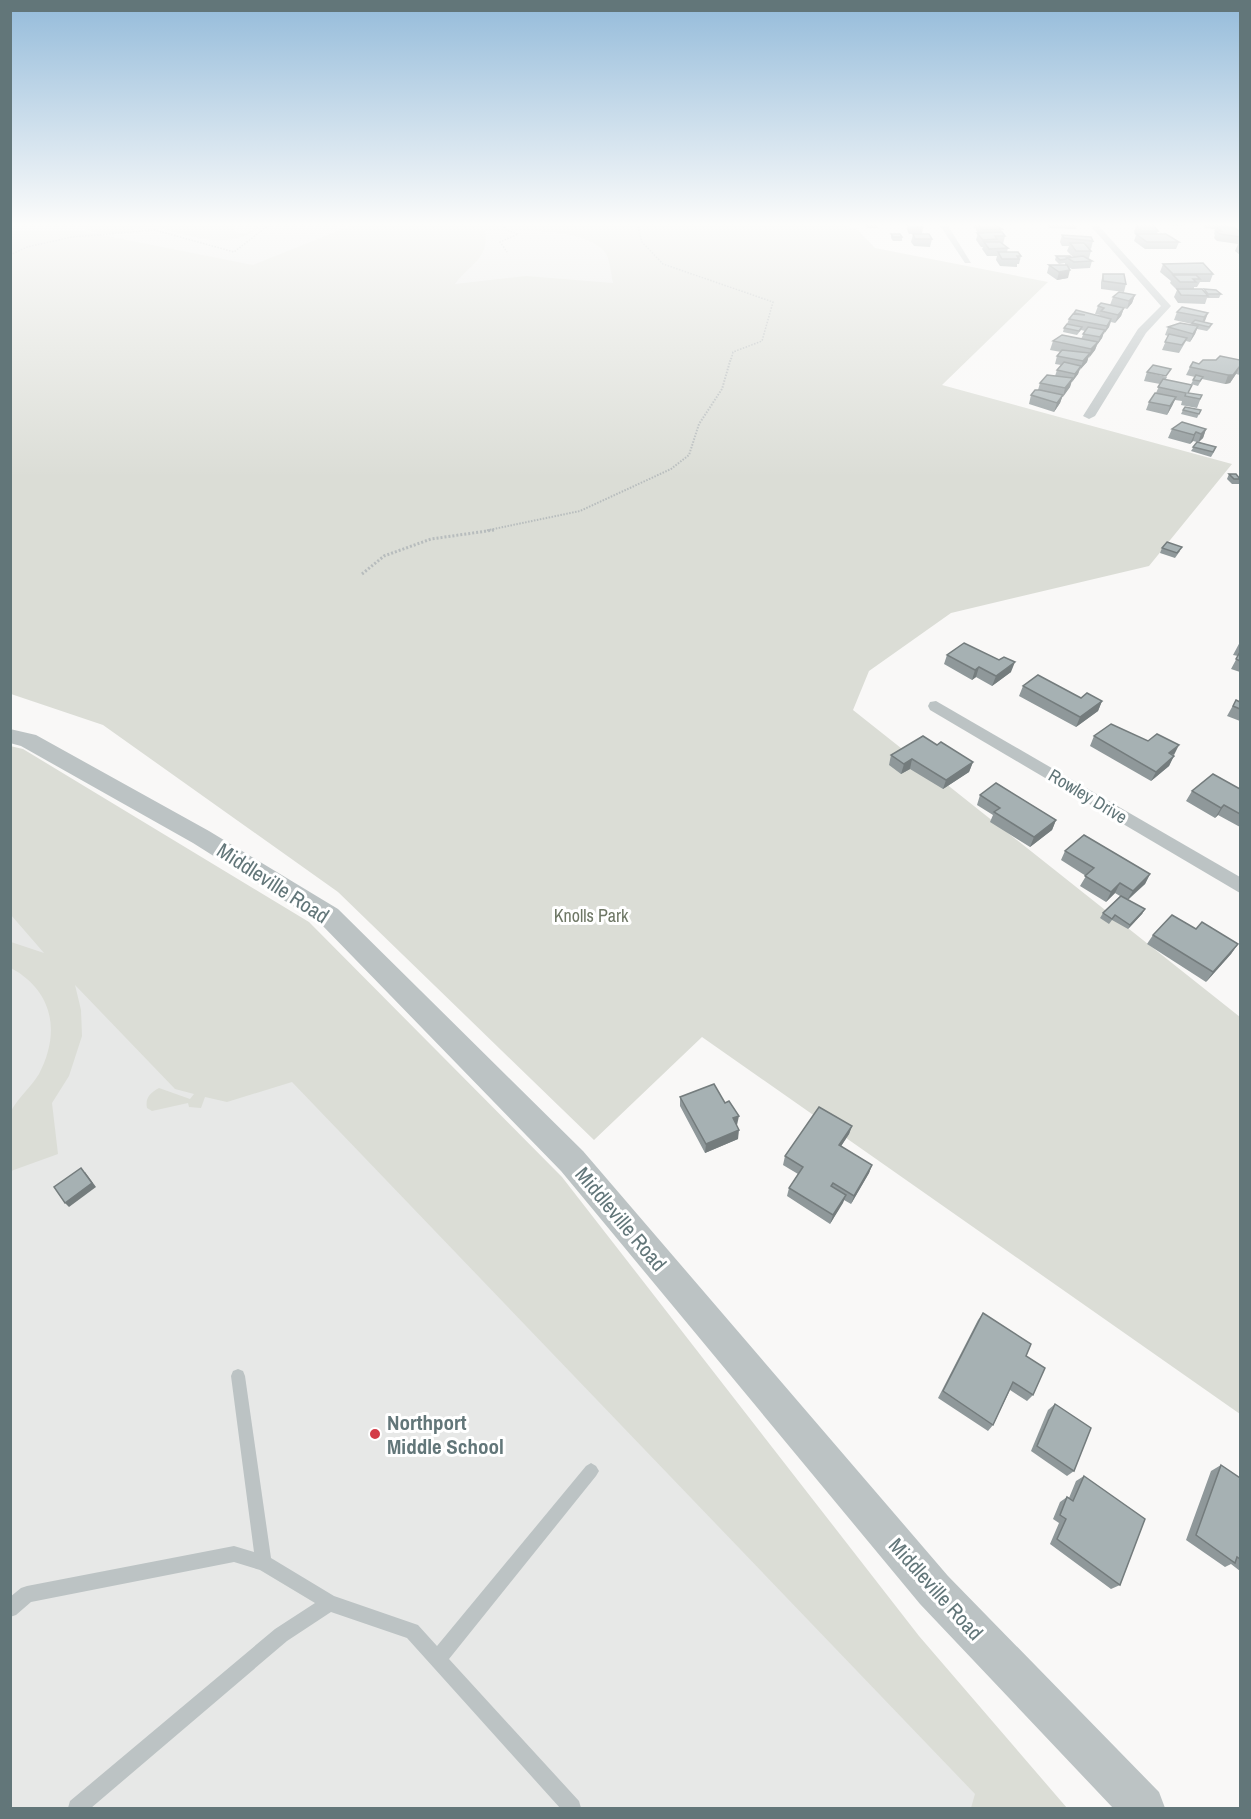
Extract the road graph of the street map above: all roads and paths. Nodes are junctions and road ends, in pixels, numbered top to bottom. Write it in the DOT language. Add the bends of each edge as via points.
graph roads {
  1 [pos="771,309"];
  2 [pos="1163,309"];
  3 [pos="1089,416"];
  4 [pos="362,574"];
  5 [pos="936,706"];
  6 [pos="10,736"];
  7 [pos="1240,886"];
  8 [pos="238,1376"];
  9 [pos="591,1471"];
  10 [pos="264,1563"];
  11 [pos="330,1603"];
  12 [pos="10,1609"];
  13 [pos="437,1660"];
  14 [pos="77,1809"];
  15 [pos="572,1809"];
  16 [pos="1143,1809"];
  1 -- 4 [label="path" via="762,341 734,352 722,389 699,424 690,454 671,469 580,511 517,526 431,539 384,556"];
  2 -- 3 [label="street" via="1142,331"];
  5 -- 7 [label="street, Rowley Drive"];
  6 -- 16 [label="street, Middleville Road" via="28,740 201,837 328,916 572,1161 934,1590"];
  8 -- 10 [label="lane"];
  9 -- 13 [label="lane"];
  10 -- 11 [label="lane"];
  10 -- 12 [label="lane" via="234,1554 27,1594"];
  11 -- 13 [label="lane" via="412,1631"];
  11 -- 14 [label="lane" via="281,1635"];
  13 -- 15 [label="lane"];
}
